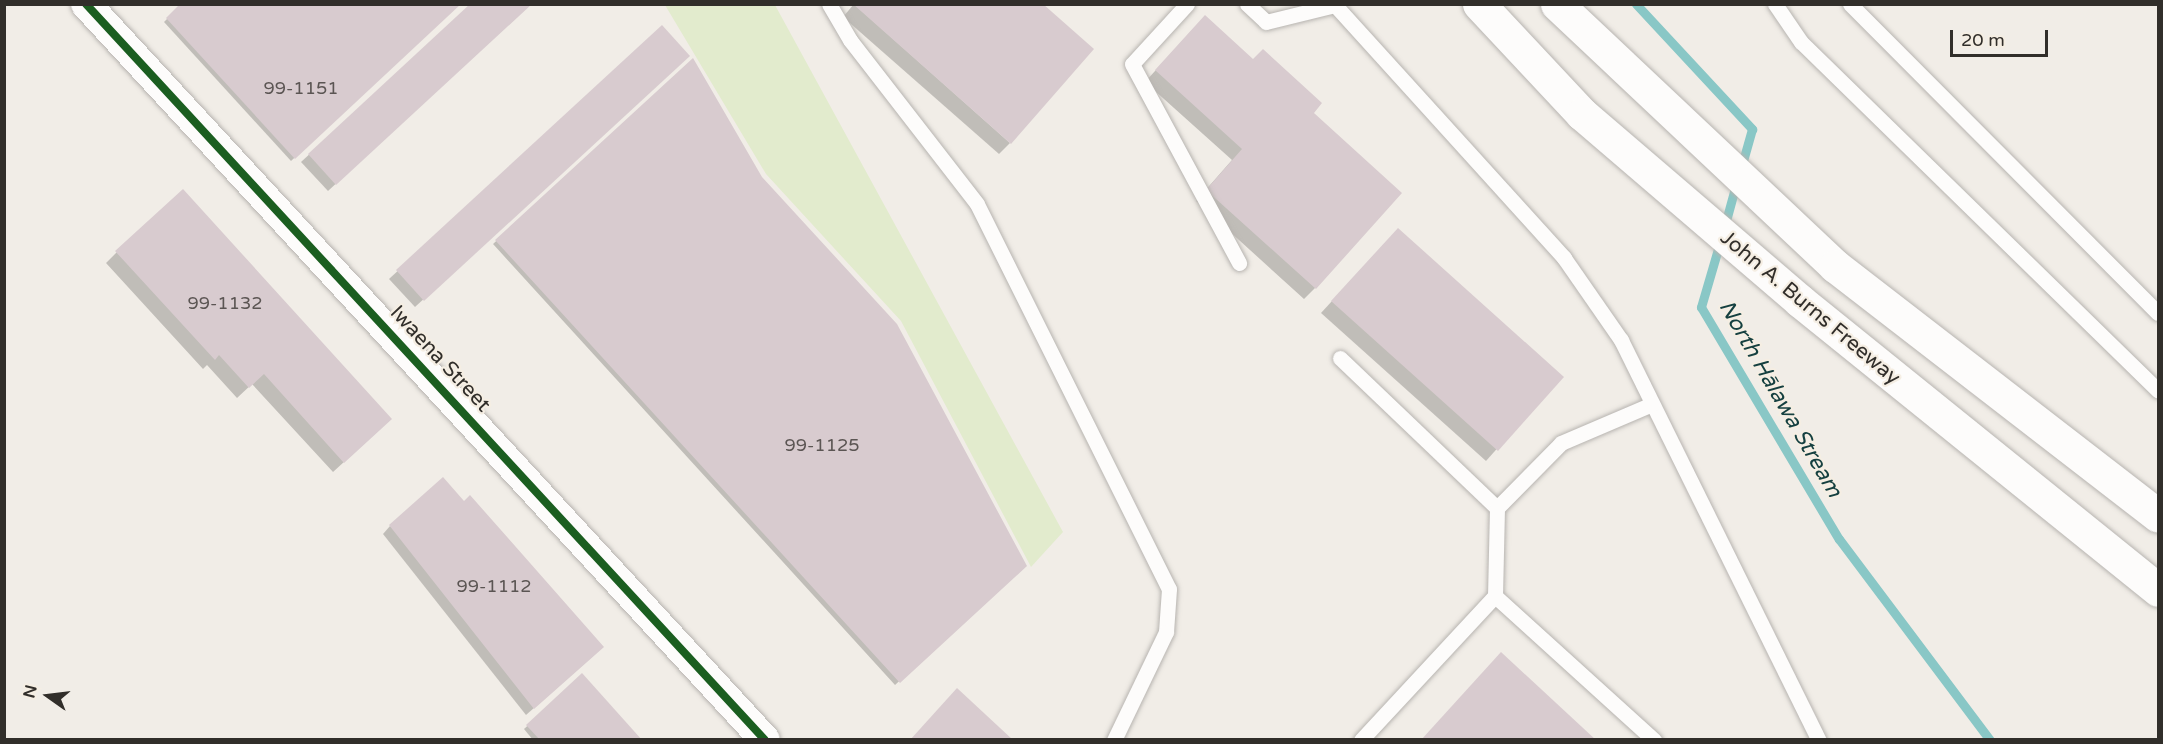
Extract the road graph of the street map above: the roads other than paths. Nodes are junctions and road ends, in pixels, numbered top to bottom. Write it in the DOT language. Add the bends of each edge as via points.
graph roads {
  1 [pos="86,4"];
  2 [pos="829,4"];
  3 [pos="1187,4"];
  4 [pos="1247,4"];
  5 [pos="1479,4"];
  6 [pos="1557,4"];
  7 [pos="1775,4"];
  8 [pos="1850,4"];
  9 [pos="1335,5"];
  10 [pos="1239,263"];
  11 [pos="2158,313"];
  12 [pos="1340,358"];
  13 [pos="2158,390"];
  14 [pos="1652,404"];
  15 [pos="1497,508"];
  16 [pos="2158,516"];
  17 [pos="2158,590"];
  18 [pos="1495,596"];
  19 [pos="765,740"];
  20 [pos="1114,740"];
  21 [pos="1361,740"];
  22 [pos="1654,740"];
  23 [pos="1820,740"];
  1 -- 19 [label="street, Iwaena Street"];
  2 -- 20 [label="lane" via="849,40 981,211 1169,589 1167,632"];
  3 -- 10 [label="lane" via="1132,64"];
  4 -- 9 [label="lane" via="1266,22"];
  5 -- 17 [label="highway, John A. Burns Freeway" via="1582,114 1800,302"];
  6 -- 16 [label="highway" via="1835,266"];
  7 -- 13 [label="lane" via="1801,42"];
  8 -- 11 [label="lane"];
  9 -- 14 [label="lane" via="1564,258 1621,340"];
  12 -- 15 [label="lane"];
  14 -- 15 [label="lane" via="1561,442"];
  14 -- 23 [label="lane"];
  15 -- 18 [label="lane"];
  18 -- 21 [label="lane"];
  18 -- 22 [label="lane"];
}
